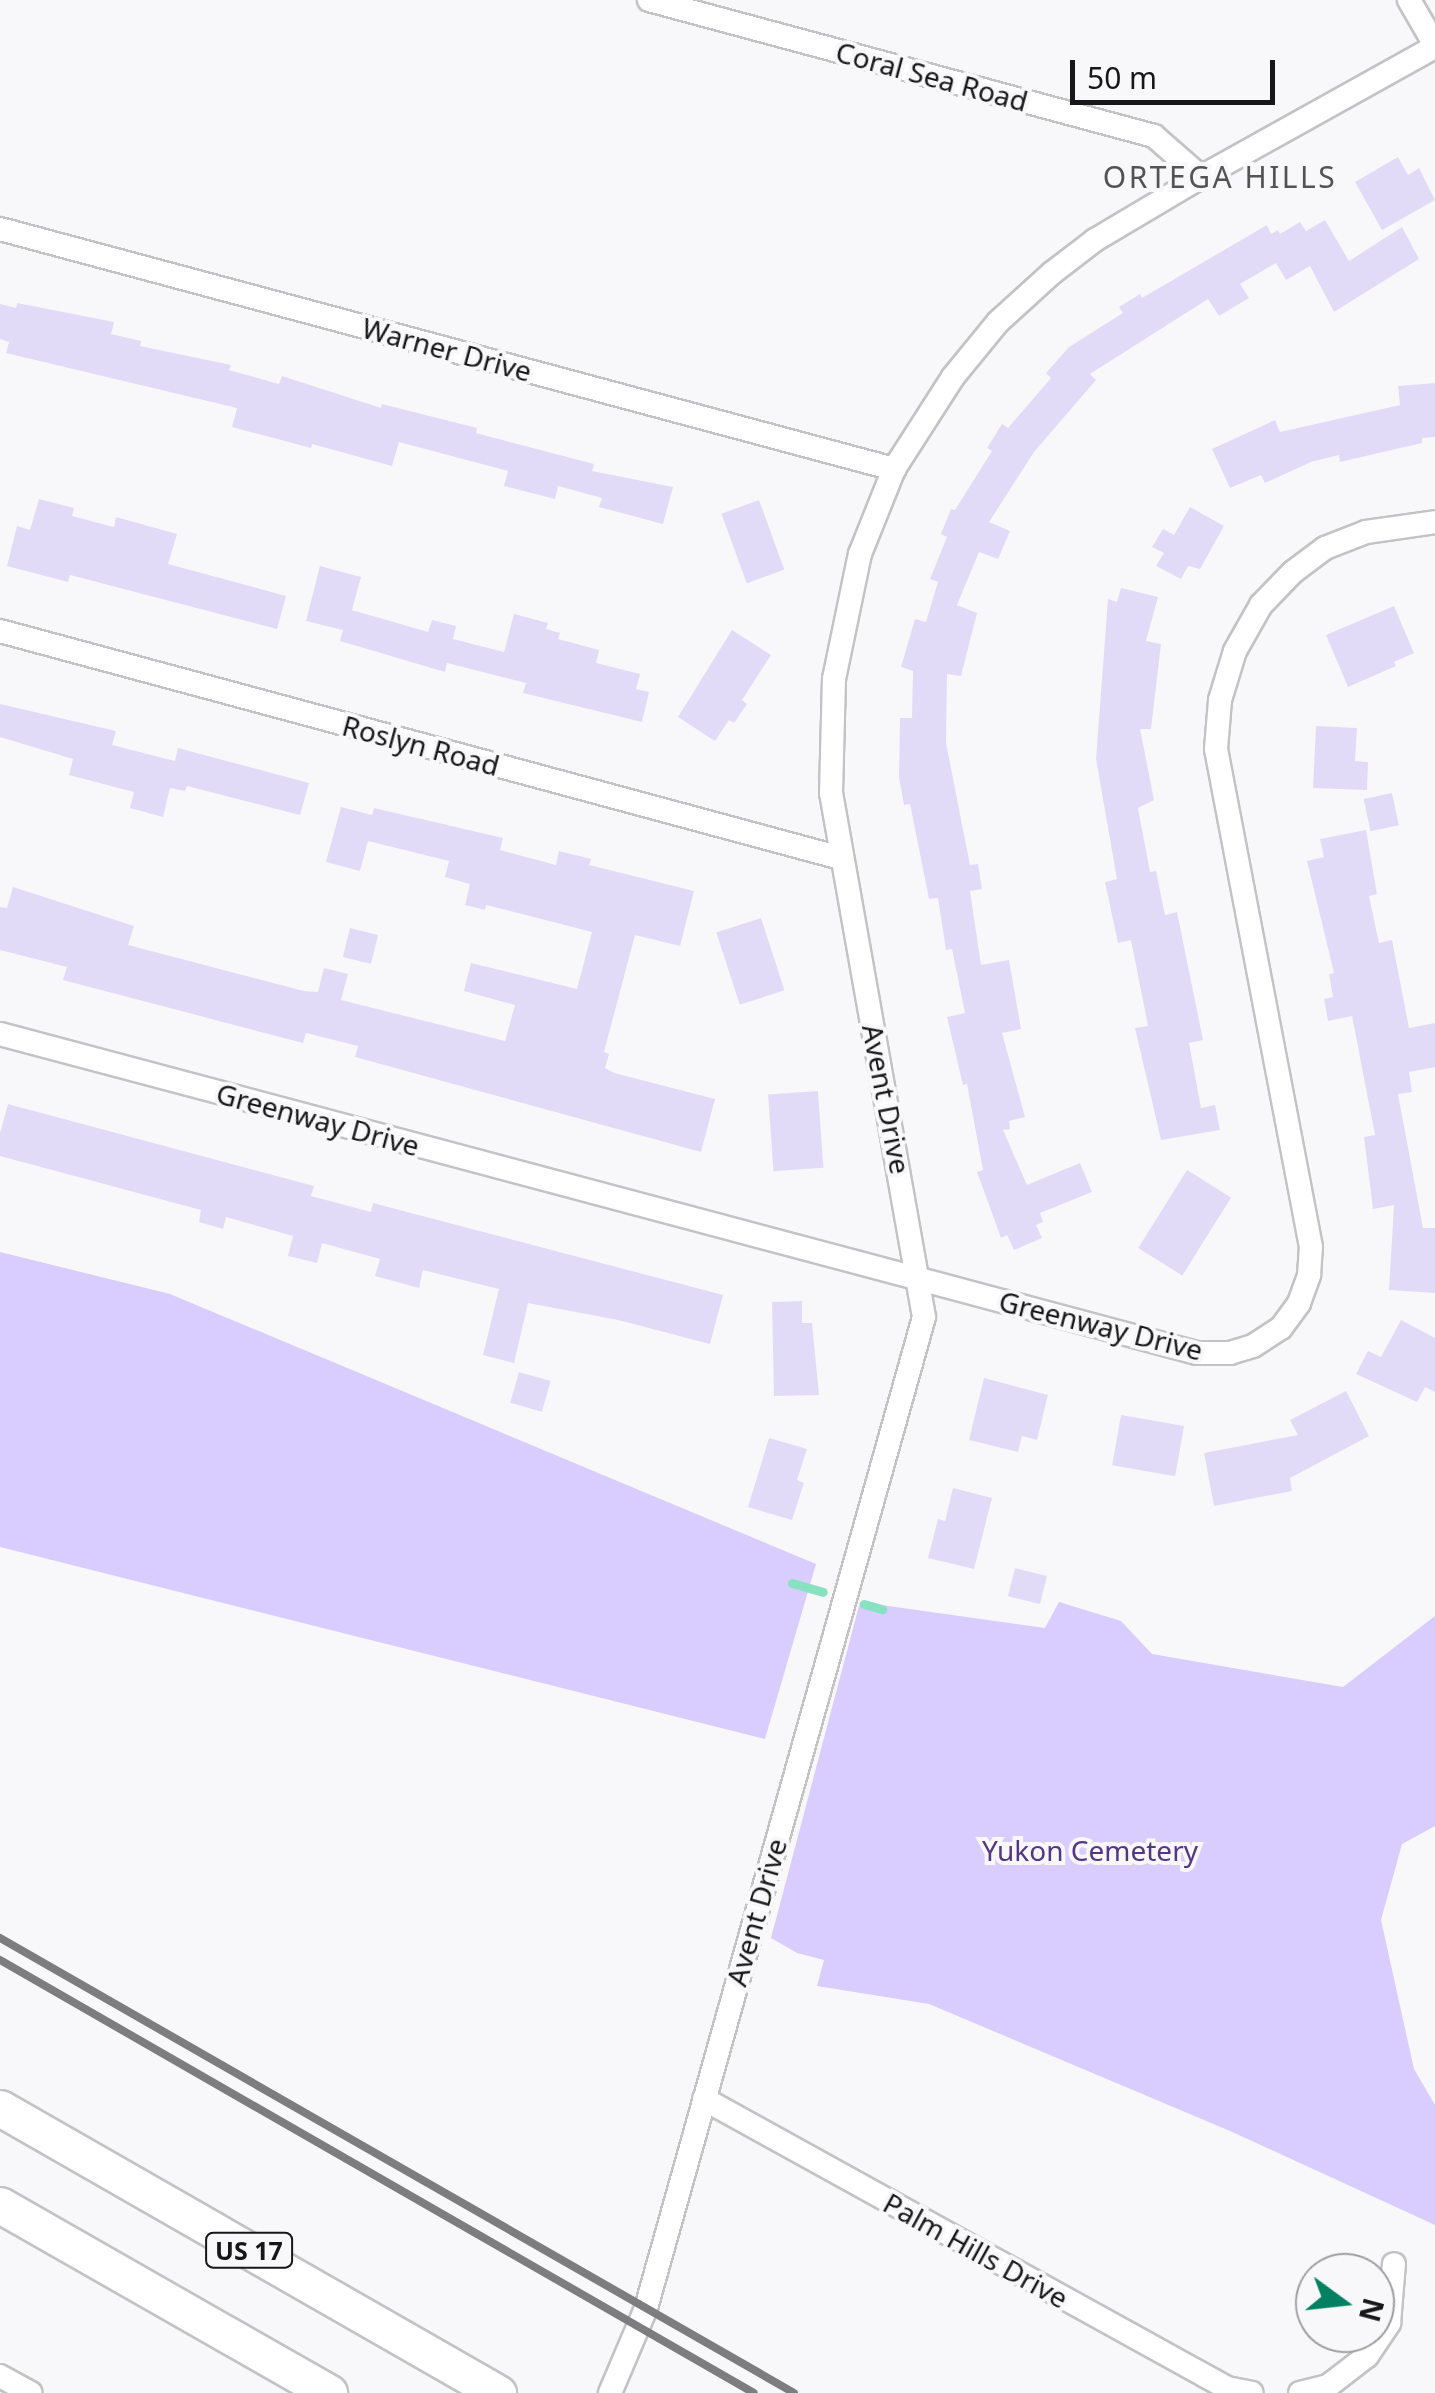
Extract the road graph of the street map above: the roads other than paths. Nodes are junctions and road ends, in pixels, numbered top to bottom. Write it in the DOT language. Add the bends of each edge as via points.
graph roads {
  1 [pos="649,0"];
  2 [pos="1409,0"];
  3 [pos="1435,46"];
  4 [pos="1201,177"];
  5 [pos="0,229"];
  6 [pos="894,469"];
  7 [pos="1435,522"];
  8 [pos="0,631"];
  9 [pos="841,858"];
  10 [pos="0,1034"];
  11 [pos="919,1280"];
  12 [pos="704,2099"];
  13 [pos="0,2108"];
  14 [pos="0,2204"];
  15 [pos="1369,2353"];
  16 [pos="0,2376"];
  17 [pos="30,2393"];
  18 [pos="328,2393"];
  19 [pos="498,2393"];
  20 [pos="610,2393"];
  21 [pos="1252,2393"];
  22 [pos="1300,2393"];
  1 -- 4 [label="street, Coral Sea Road" via="1154,136"];
  2 -- 3 [label="street"];
  3 -- 4 [label="street, Avent Drive"];
  4 -- 6 [label="street, Avent Drive" via="1095,240 998,322"];
  5 -- 6 [label="street, Warner Drive"];
  6 -- 9 [label="street, Avent Drive" via="860,554 834,679 832,793"];
  7 -- 11 [label="street, Greenway Drive" via="1366,532 1325,548 1293,572 1261,606 1235,651 1220,700 1216,749 1311,1248 1299,1303 1280,1328 1253,1346 1198,1353"];
  8 -- 9 [label="street, Roslyn Road"];
  9 -- 11 [label="street, Avent Drive"];
  10 -- 11 [label="street, Greenway Drive"];
  11 -- 12 [label="street, Avent Drive" via="924,1316"];
  12 -- 20 [label="street, Avent Drive" via="646,2308"];
  12 -- 21 [label="street, Palm Hills Drive" via="1226,2388"];
  13 -- 19 [label="highway, US 17"];
  14 -- 18 [label="highway"];
  15 -- 22 [label="street" via="1328,2386"];
  16 -- 17 [label="street"];
}
